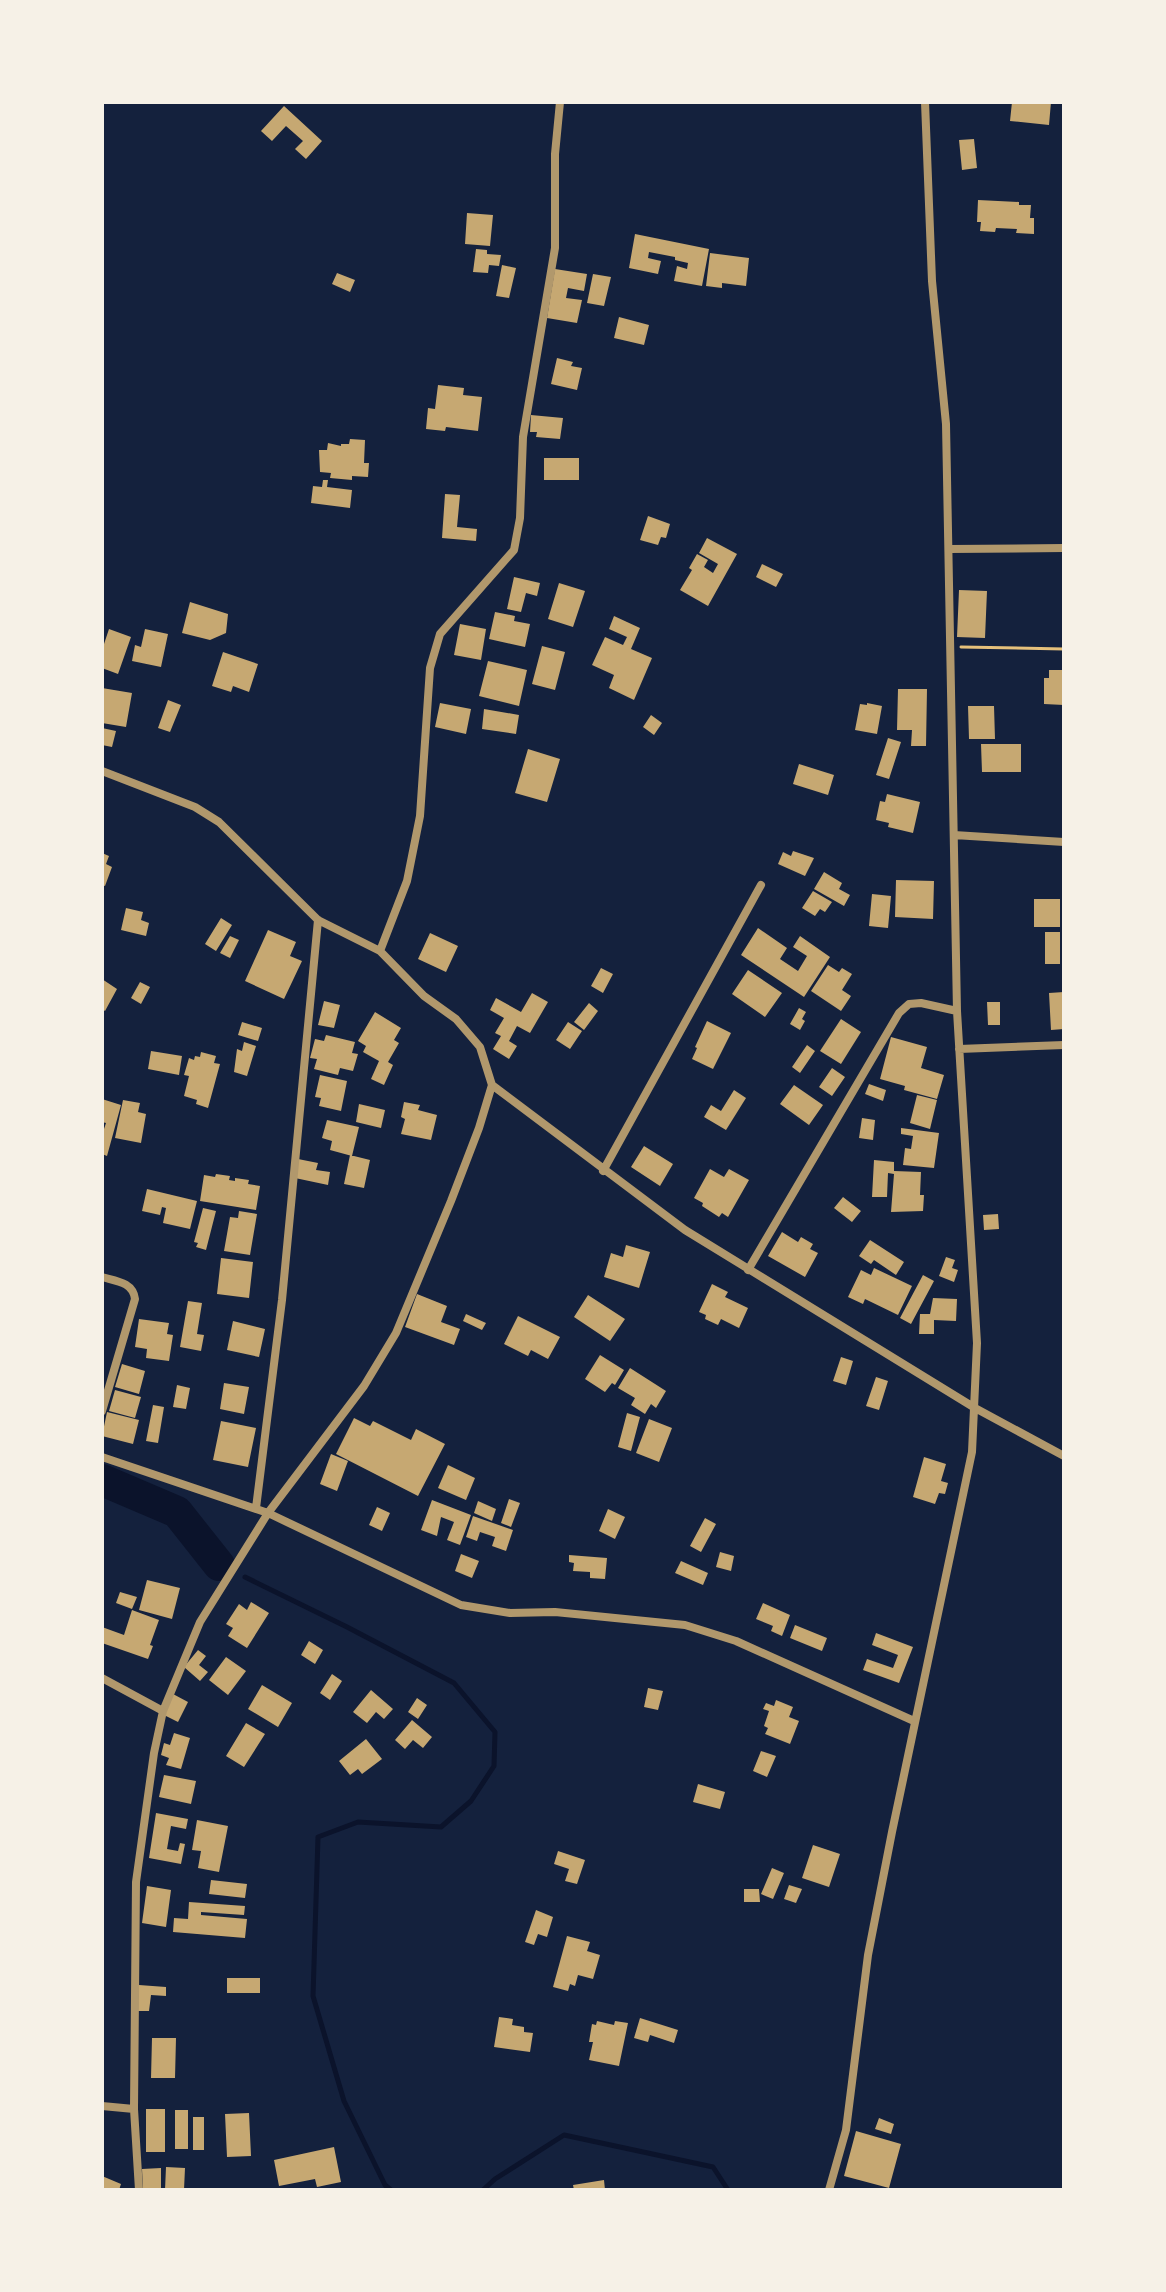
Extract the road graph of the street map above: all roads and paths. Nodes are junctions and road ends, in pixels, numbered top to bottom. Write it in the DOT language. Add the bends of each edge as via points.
graph roads {
  1 [pos="560,102"];
  2 [pos="925,102"];
  3 [pos="1064,548"];
  4 [pos="949,549"];
  5 [pos="949,647"];
  6 [pos="1064,649"];
  7 [pos="102,771"];
  8 [pos="954,835"];
  9 [pos="1064,842"];
  10 [pos="761,885"];
  11 [pos="318,920"];
  12 [pos="380,951"];
  13 [pos="957,1011"];
  14 [pos="1064,1045"];
  15 [pos="959,1049"];
  16 [pos="492,1085"];
  17 [pos="603,1171"];
  18 [pos="748,1270"];
  19 [pos="102,1277"];
  20 [pos="975,1408"];
  21 [pos="102,1411"];
  22 [pos="1064,1456"];
  23 [pos="102,1457"];
  24 [pos="256,1508"];
  25 [pos="268,1513"];
  26 [pos="102,1678"];
  27 [pos="163,1711"];
  28 [pos="914,1721"];
  29 [pos="102,2106"];
  30 [pos="134,2109"];
  31 [pos="139,2190"];
  32 [pos="829,2190"];
  1 -- 12 [label="street" via="555,248 523,437 518,533 514,550 440,634 430,668 420,816 407,881"];
  2 -- 4 [label="street"];
  3 -- 4 [label="street"];
  4 -- 5 [label="street"];
  5 -- 6 [label="path"];
  5 -- 8 [label="street"];
  7 -- 11 [label="street" via="195,807 219,822"];
  8 -- 9 [label="street"];
  8 -- 13 [label="street"];
  10 -- 17 [label="street"];
  11 -- 12 [label="street"];
  11 -- 24 [label="street" via="282,1300"];
  12 -- 16 [label="street" via="480,1047"];
  13 -- 15 [label="street"];
  13 -- 18 [label="street" via="921,1003 909,1004 899,1013"];
  14 -- 15 [label="street"];
  15 -- 20 [label="street" via="977,1343"];
  16 -- 17 [label="street"];
  16 -- 25 [label="street" via="396,1333 364,1386"];
  17 -- 18 [label="street"];
  18 -- 20 [label="street"];
  19 -- 21 [label="street" via="128,1285 135,1299"];
  20 -- 22 [label="street"];
  20 -- 28 [label="street" via="972,1452"];
  23 -- 24 [label="street"];
  24 -- 25 [label="street"];
  25 -- 27 [label="street" via="200,1622"];
  25 -- 28 [label="street" via="461,1605 685,1625 736,1641"];
  26 -- 27 [label="street"];
  27 -- 30 [label="street" via="136,1882"];
  28 -- 32 [label="street" via="868,1955 846,2130"];
  29 -- 30 [label="street"];
  30 -- 31 [label="street"];
}
